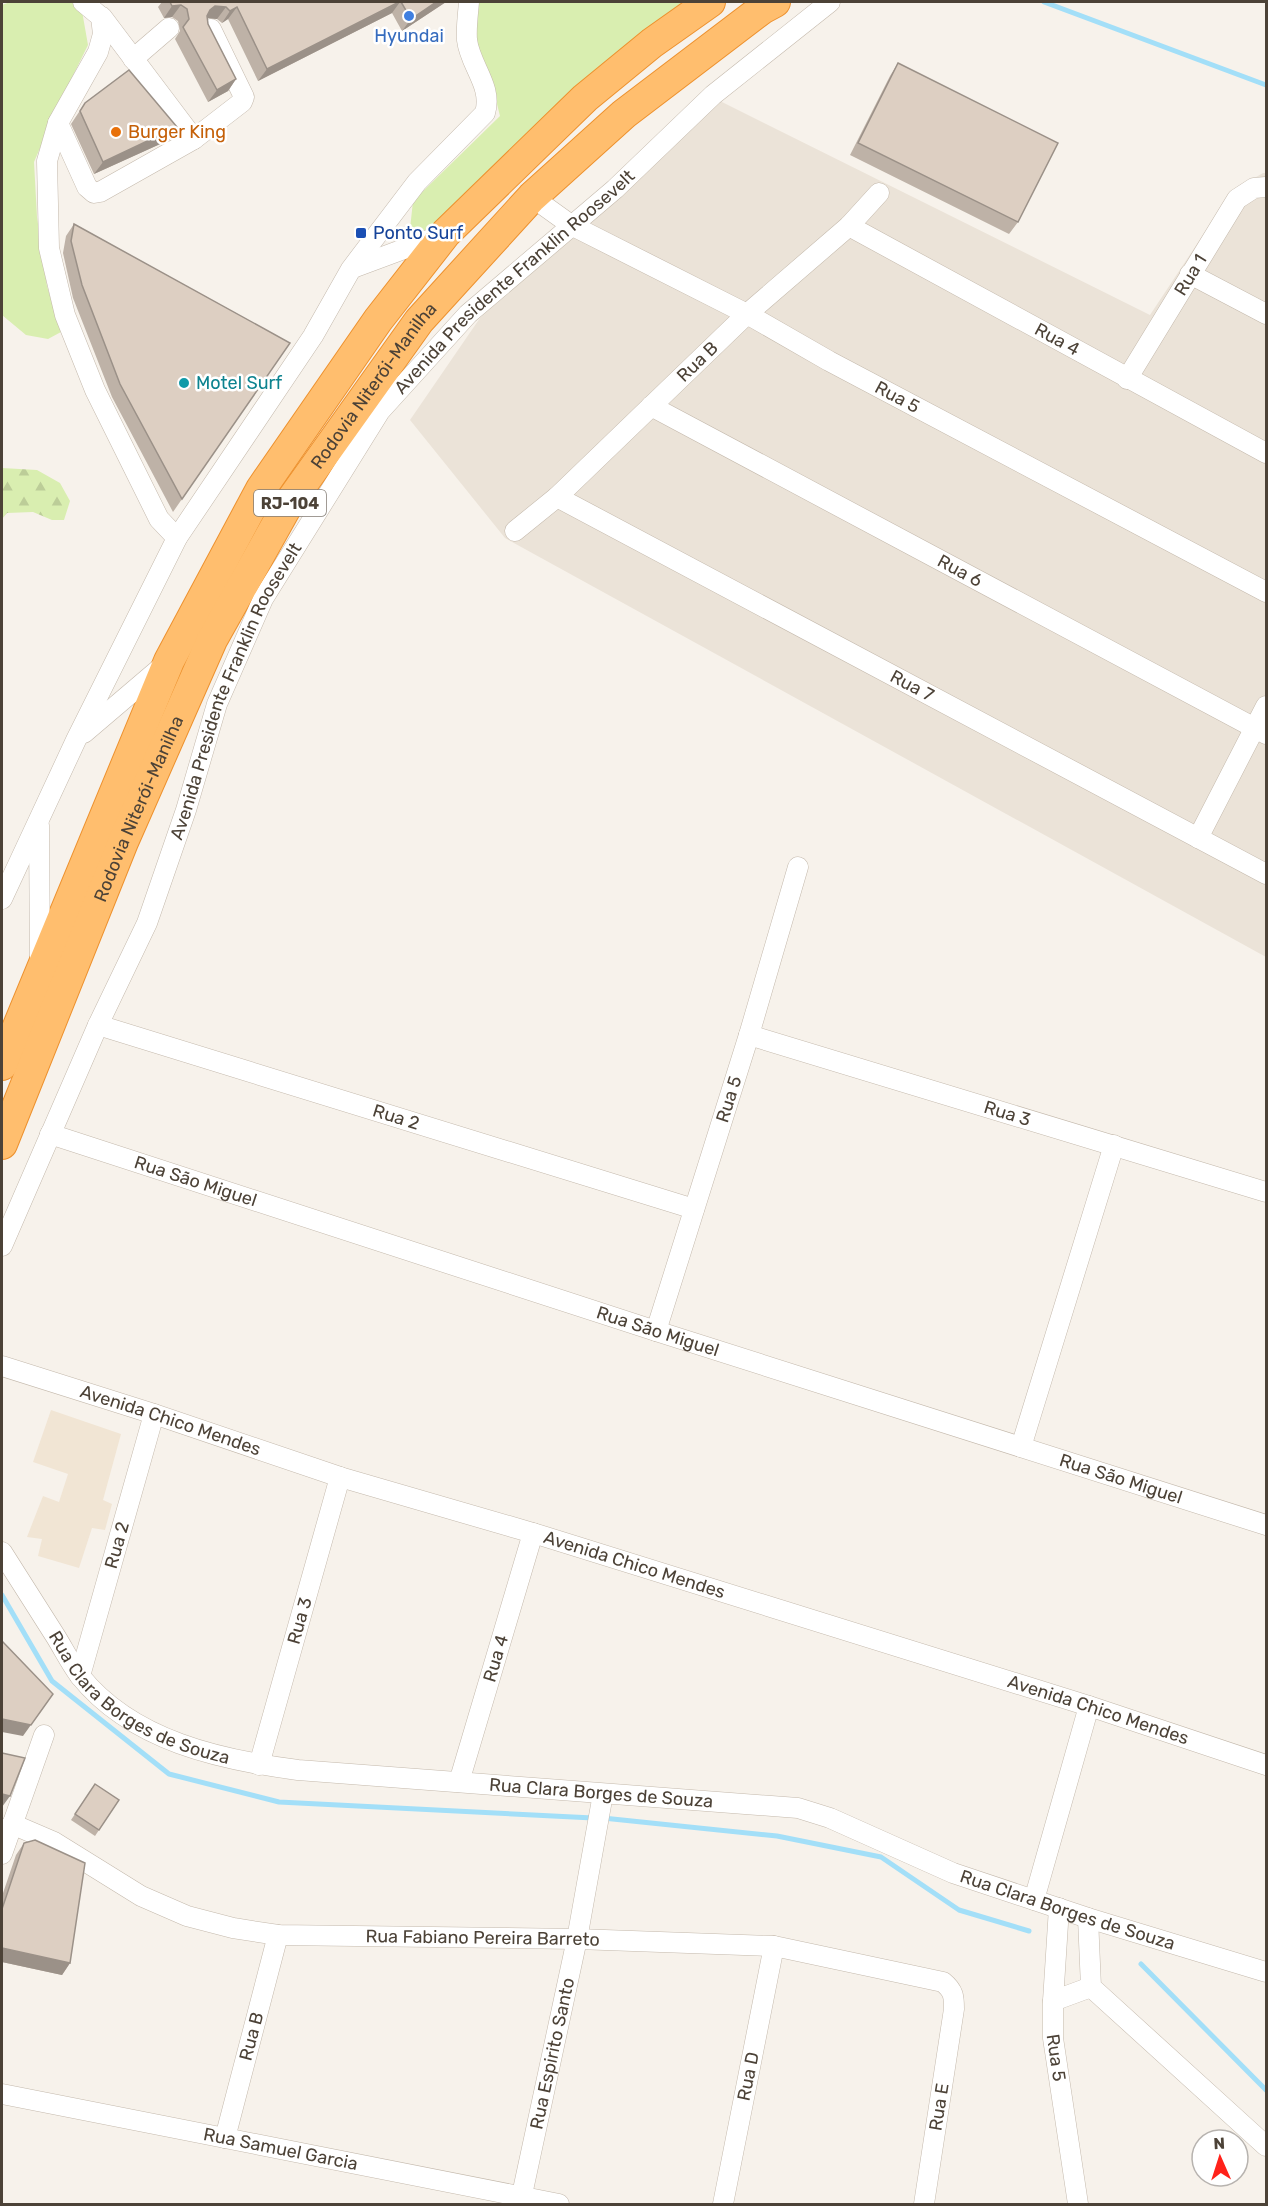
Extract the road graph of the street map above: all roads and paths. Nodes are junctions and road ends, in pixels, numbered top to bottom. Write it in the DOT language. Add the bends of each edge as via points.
graph roads {
  1 [pos="83,2"];
  2 [pos="469,2"];
  3 [pos="710,2"];
  4 [pos="775,2"];
  5 [pos="830,2"];
  6 [pos="101,17"];
  7 [pos="169,28"];
  8 [pos="211,29"];
  9 [pos="133,59"];
  10 [pos="58,123"];
  11 [pos="194,139"];
  12 [pos="1266,187"];
  13 [pos="879,193"];
  14 [pos="532,197"];
  15 [pos="571,225"];
  16 [pos="849,226"];
  17 [pos="446,234"];
  18 [pos="351,269"];
  19 [pos="1190,274"];
  20 [pos="747,314"];
  21 [pos="1266,314"];
  22 [pos="1126,379"];
  23 [pos="651,406"];
  24 [pos="1266,453"];
  25 [pos="557,497"];
  26 [pos="515,531"];
  27 [pos="177,538"];
  28 [pos="1266,592"];
  29 [pos="169,660"];
  30 [pos="190,690"];
  31 [pos="217,704"];
  32 [pos="1266,706"];
  33 [pos="1261,731"];
  34 [pos="76,740"];
  35 [pos="39,819"];
  36 [pos="1198,838"];
  37 [pos="798,867"];
  38 [pos="1266,874"];
  39 [pos="2,899"];
  40 [pos="40,972"];
  41 [pos="98,1025"];
  42 [pos="749,1035"];
  43 [pos="2,1065"];
  44 [pos="50,1134"];
  45 [pos="2,1144"];
  46 [pos="1114,1145"];
  47 [pos="1266,1192"];
  48 [pos="694,1209"];
  49 [pos="2,1246"];
  50 [pos="656,1331"];
  51 [pos="2,1366"];
  52 [pos="154,1414"];
  53 [pos="1021,1447"];
  54 [pos="340,1476"];
  55 [pos="1266,1525"];
  56 [pos="532,1533"];
  57 [pos="2,1552"];
  58 [pos="80,1676"];
  59 [pos="1089,1706"];
  60 [pos="44,1736"];
  61 [pos="259,1765"];
  62 [pos="1266,1765"];
  63 [pos="459,1782"];
  64 [pos="601,1801"];
  65 [pos="12,1824"];
  66 [pos="2,1854"];
  67 [pos="1034,1900"];
  68 [pos="1059,1908"];
  69 [pos="1088,1918"];
  70 [pos="278,1935"];
  71 [pos="577,1939"];
  72 [pos="774,1946"];
  73 [pos="1266,1972"];
  74 [pos="1091,1987"];
  75 [pos="1053,2001"];
  76 [pos="954,2009"];
  77 [pos="2,2094"];
  78 [pos="225,2138"];
  79 [pos="1266,2146"];
  80 [pos="521,2201"];
  81 [pos="559,2205"];
  82 [pos="723,2205"];
  83 [pos="924,2205"];
  84 [pos="1078,2205"];
  1 -- 6 [label="street"];
  2 -- 18 [label="street" via="467,39 487,93 485,113 417,182"];
  3 -- 17 [label="highway, Rodovia Niterói-Manilha / RJ-104" via="585,98"];
  4 -- 14 [label="highway, Rodovia Niterói-Manilha / RJ-104" via="624,114"];
  5 -- 15 [label="street, Avenida Presidente Franklin Roosevelt" via="713,95 615,189"];
  6 -- 9 [label="street"];
  6 -- 10 [label="street" via="103,34 98,52"];
  7 -- 9 [label="street"];
  8 -- 11 [label="street" via="244,97"];
  9 -- 11 [label="street"];
  10 -- 11 [label="street" via="87,187 94,193"];
  10 -- 27 [label="street" via="46,161 47,213 49,248 65,315 95,390 159,519"];
  12 -- 19 [label="street, Rua 1" via="1254,188 1237,199"];
  13 -- 16 [label="street, Rua B"];
  14 -- 15 [label="street, Rua 5"];
  14 -- 30 [label="highway, Rodovia Niterói-Manilha / RJ-104" via="419,321 287,506 212,640"];
  15 -- 20 [label="street, Rua 5"];
  15 -- 31 [label="street, Avenida Presidente Franklin Roosevelt" via="468,314 380,411 263,599"];
  16 -- 20 [label="street, Rua B"];
  16 -- 22 [label="street, Rua 4"];
  17 -- 18 [label="street"];
  17 -- 29 [label="highway, Rodovia Niterói-Manilha / RJ-104" via="378,320 261,489"];
  18 -- 27 [label="street" via="313,336"];
  19 -- 21 [label="street"];
  19 -- 22 [label="street, Rua 1"];
  20 -- 23 [label="street, Rua B"];
  20 -- 28 [label="street, Rua 5" via="828,361"];
  22 -- 24 [label="street, Rua 4"];
  23 -- 25 [label="street, Rua B"];
  23 -- 33 [label="street, Rua 6"];
  25 -- 26 [label="street, Rua B"];
  25 -- 36 [label="street, Rua 7"];
  27 -- 34 [label="street"];
  29 -- 34 [label="street"];
  29 -- 40 [label="highway, Rodovia Niterói-Manilha / RJ-104"];
  30 -- 31 [label="street"];
  30 -- 45 [label="highway, Rodovia Niterói-Manilha / RJ-104" via="123,842"];
  31 -- 41 [label="street, Avenida Presidente Franklin Roosevelt" via="147,923"];
  32 -- 33 [label="street"];
  33 -- 36 [label="street"];
  34 -- 35 [label="street"];
  35 -- 39 [label="street"];
  35 -- 40 [label="street"];
  36 -- 38 [label="street, Rua 7"];
  37 -- 42 [label="street, Rua 5"];
  40 -- 43 [label="highway, Rodovia Niterói-Manilha / RJ-104"];
  41 -- 44 [label="street, Avenida Presidente Franklin Roosevelt"];
  41 -- 48 [label="street, Rua 2"];
  42 -- 46 [label="street, Rua 3"];
  42 -- 48 [label="street, Rua 5"];
  44 -- 49 [label="street, Avenida Presidente Franklin Roosevelt"];
  44 -- 50 [label="street, Rua São Miguel"];
  46 -- 47 [label="street, Rua 3"];
  46 -- 53 [label="street"];
  48 -- 50 [label="street, Rua 5"];
  50 -- 53 [label="street, Rua São Miguel"];
  51 -- 52 [label="street, Avenida Chico Mendes"];
  52 -- 54 [label="street, Avenida Chico Mendes"];
  52 -- 58 [label="street, Rua 2"];
  53 -- 55 [label="street, Rua São Miguel"];
  54 -- 56 [label="street, Avenida Chico Mendes"];
  54 -- 61 [label="street, Rua 3"];
  56 -- 59 [label="street, Avenida Chico Mendes"];
  56 -- 63 [label="street, Rua 4"];
  57 -- 58 [label="street, Rua Clara Borges de Souza"];
  58 -- 61 [label="street, Rua Clara Borges de Souza" via="106,1702 141,1726 204,1753"];
  59 -- 62 [label="street, Avenida Chico Mendes"];
  59 -- 67 [label="street"];
  60 -- 65 [label="street"];
  61 -- 63 [label="street, Rua Clara Borges de Souza"];
  63 -- 64 [label="street, Rua Clara Borges de Souza"];
  64 -- 67 [label="street, Rua Clara Borges de Souza" via="798,1808 830,1818 953,1873"];
  64 -- 71 [label="street, Rua Espirito Santo"];
  65 -- 66 [label="street"];
  65 -- 70 [label="street, Rua Fabiano Pereira Barreto" via="54,1842 141,1896 187,1916"];
  67 -- 68 [label="street, Rua Clara Borges de Souza"];
  68 -- 69 [label="street, Rua Clara Borges de Souza"];
  68 -- 75 [label="street, Rua 5"];
  69 -- 73 [label="street, Rua Clara Borges de Souza"];
  69 -- 74 [label="street"];
  70 -- 71 [label="street, Rua Fabiano Pereira Barreto"];
  70 -- 78 [label="street, Rua B"];
  71 -- 72 [label="street, Rua Fabiano Pereira Barreto"];
  71 -- 80 [label="street, Rua Espirito Santo"];
  72 -- 76 [label="street, Rua Fabiano Pereira Barreto" via="943,1982 954,1995"];
  72 -- 82 [label="street, Rua D"];
  74 -- 75 [label="street"];
  74 -- 79 [label="street"];
  75 -- 84 [label="street, Rua 5" via="1053,2038"];
  76 -- 83 [label="street, Rua E"];
  77 -- 78 [label="street, Rua Samuel Garcia"];
  78 -- 80 [label="street, Rua Samuel Garcia"];
  80 -- 81 [label="street, Rua Samuel Garcia"];
}
